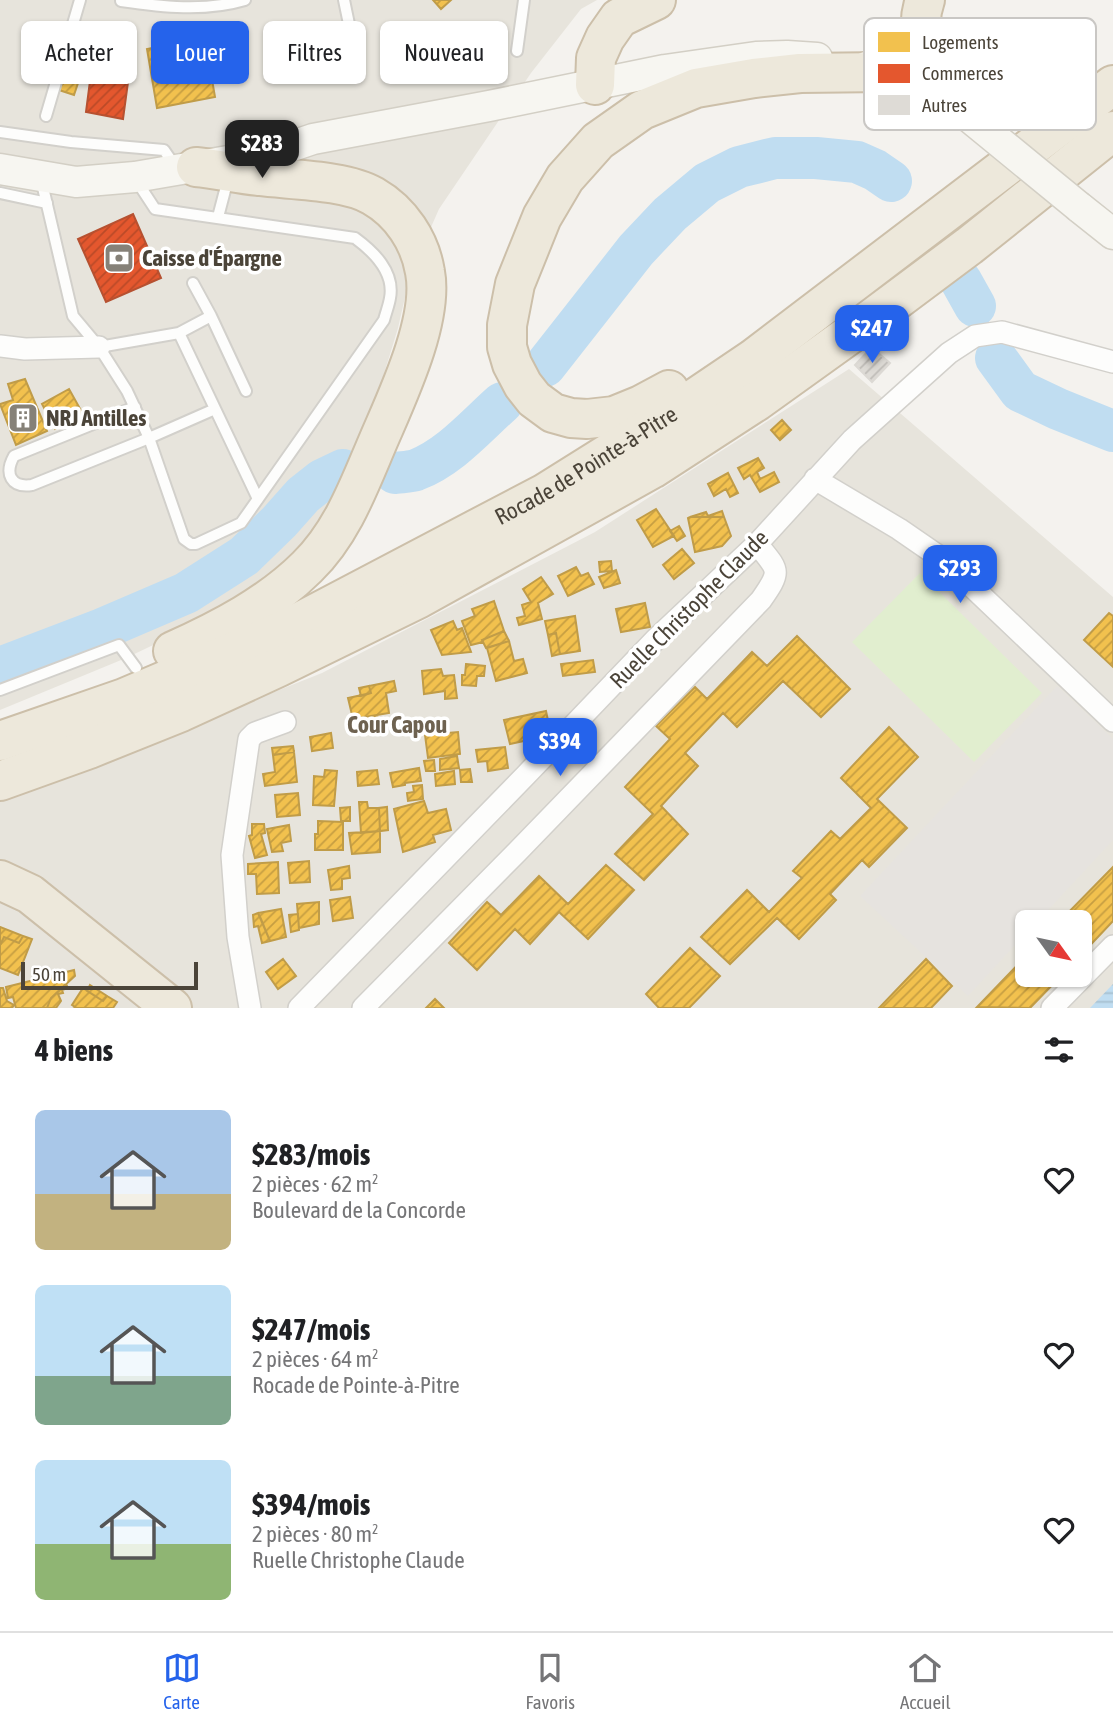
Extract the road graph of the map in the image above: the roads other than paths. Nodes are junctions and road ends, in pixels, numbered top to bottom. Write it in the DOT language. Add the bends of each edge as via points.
graph roads {
  1 [pos="80,0"];
  2 [pos="246,0"];
  3 [pos="344,0"];
  4 [pos="524,0"];
  5 [pos="655,0"];
  6 [pos="925,0"];
  7 [pos="121,1"];
  8 [pos="206,3"];
  9 [pos="920,18"];
  10 [pos="348,21"];
  11 [pos="517,51"];
  12 [pos="864,66"];
  13 [pos="864,73"];
  14 [pos="1110,84"];
  15 [pos="595,85"];
  16 [pos="1096,95"];
  17 [pos="46,116"];
  18 [pos="985,130"];
  19 [pos="1051,130"];
  20 [pos="1113,131"];
  21 [pos="0,132"];
  22 [pos="0,169"];
  23 [pos="202,170"];
  24 [pos="135,177"];
  25 [pos="44,190"];
  26 [pos="0,193"];
  27 [pos="218,217"];
  28 [pos="1113,234"];
  29 [pos="193,283"];
  30 [pos="211,316"];
  31 [pos="810,316"];
  32 [pos="179,333"];
  33 [pos="0,346"];
  34 [pos="99,347"];
  35 [pos="1113,362"];
  36 [pos="246,391"];
  37 [pos="135,407"];
  38 [pos="215,409"];
  39 [pos="149,438"];
  40 [pos="815,479"];
  41 [pos="258,499"];
  42 [pos="757,544"];
  43 [pos="136,668"];
  44 [pos="0,690"];
  45 [pos="1113,721"];
  46 [pos="285,722"];
  47 [pos="0,725"];
  48 [pos="0,741"];
  49 [pos="0,781"];
  50 [pos="0,880"];
  51 [pos="1113,946"];
  52 [pos="172,1008"];
  53 [pos="250,1008"];
  54 [pos="299,1008"];
  55 [pos="363,1008"];
  56 [pos="1052,1008"];
  1 -- 17 [label="lane"];
  2 -- 8 [label="lane"];
  3 -- 10 [label="lane"];
  4 -- 11 [label="lane"];
  5 -- 15 [label="highway" via="619,18 596,58"];
  6 -- 9 [label="highway"];
  7 -- 8 [label="lane" via="172,8"];
  12 -- 15 [label="main road" via="816,58 756,57"];
  13 -- 31 [label="highway" via="754,78 696,88 642,110 598,141 565,178 542,217 515,284 507,347 534,400 553,413 587,419 614,416 641,405 754,341"];
  14 -- 16 [label="highway, Rocade de Pointe-à-Pitre"];
  15 -- 23 [label="main road" via="313,139"];
  18 -- 28 [label="main road, bridge"];
  19 -- 31 [label="highway, Rocade de Pointe-à-Pitre"];
  20 -- 49 [label="highway, Rocade de Pointe-à-Pitre" via="874,317 652,469 418,598 279,667 181,712"];
  21 -- 23 [label="lane" via="164,150"];
  22 -- 25 [label="main road"];
  23 -- 24 [label="main road"];
  23 -- 27 [label="lane"];
  23 -- 43 [label="highway" via="337,185 372,195 394,212 419,246 426,274 425,311 387,421 351,504 326,546 266,601 204,637"];
  24 -- 25 [label="main road"];
  24 -- 27 [label="lane" via="155,209"];
  25 -- 26 [label="lane"];
  25 -- 34 [label="lane" via="73,316"];
  27 -- 41 [label="lane" via="355,237 380,259 390,280 384,320"];
  29 -- 30 [label="lane"];
  30 -- 32 [label="lane"];
  30 -- 36 [label="lane"];
  31 -- 48 [label="highway, Rocade de Pointe-à-Pitre" via="676,411 556,486 415,562 286,629 124,698"];
  32 -- 34 [label="lane"];
  32 -- 38 [label="lane"];
  33 -- 34 [label="street"];
  34 -- 37 [label="lane"];
  35 -- 40 [label="street, Ruelle Christophe Claude" via="1002,332 975,336 913,384"];
  37 -- 39 [label="lane"];
  37 -- 39 [label="lane" via="14,456 9,474 14,482 32,485"];
  38 -- 39 [label="lane"];
  38 -- 41 [label="lane"];
  39 -- 41 [label="lane" via="184,539 191,544 241,523"];
  40 -- 42 [label="street, Ruelle Christophe Claude"];
  40 -- 45 [label="street" via="944,560"];
  42 -- 54 [label="street, Ruelle Christophe Claude" via="655,640"];
  42 -- 55 [label="street" via="776,571 761,600"];
  43 -- 44 [label="lane" via="119,645"];
  43 -- 47 [label="highway"];
  46 -- 53 [label="street" via="249,739 232,855 238,937"];
  50 -- 52 [label="highway" via="30,894"];
  51 -- 56 [label="street"];
}
